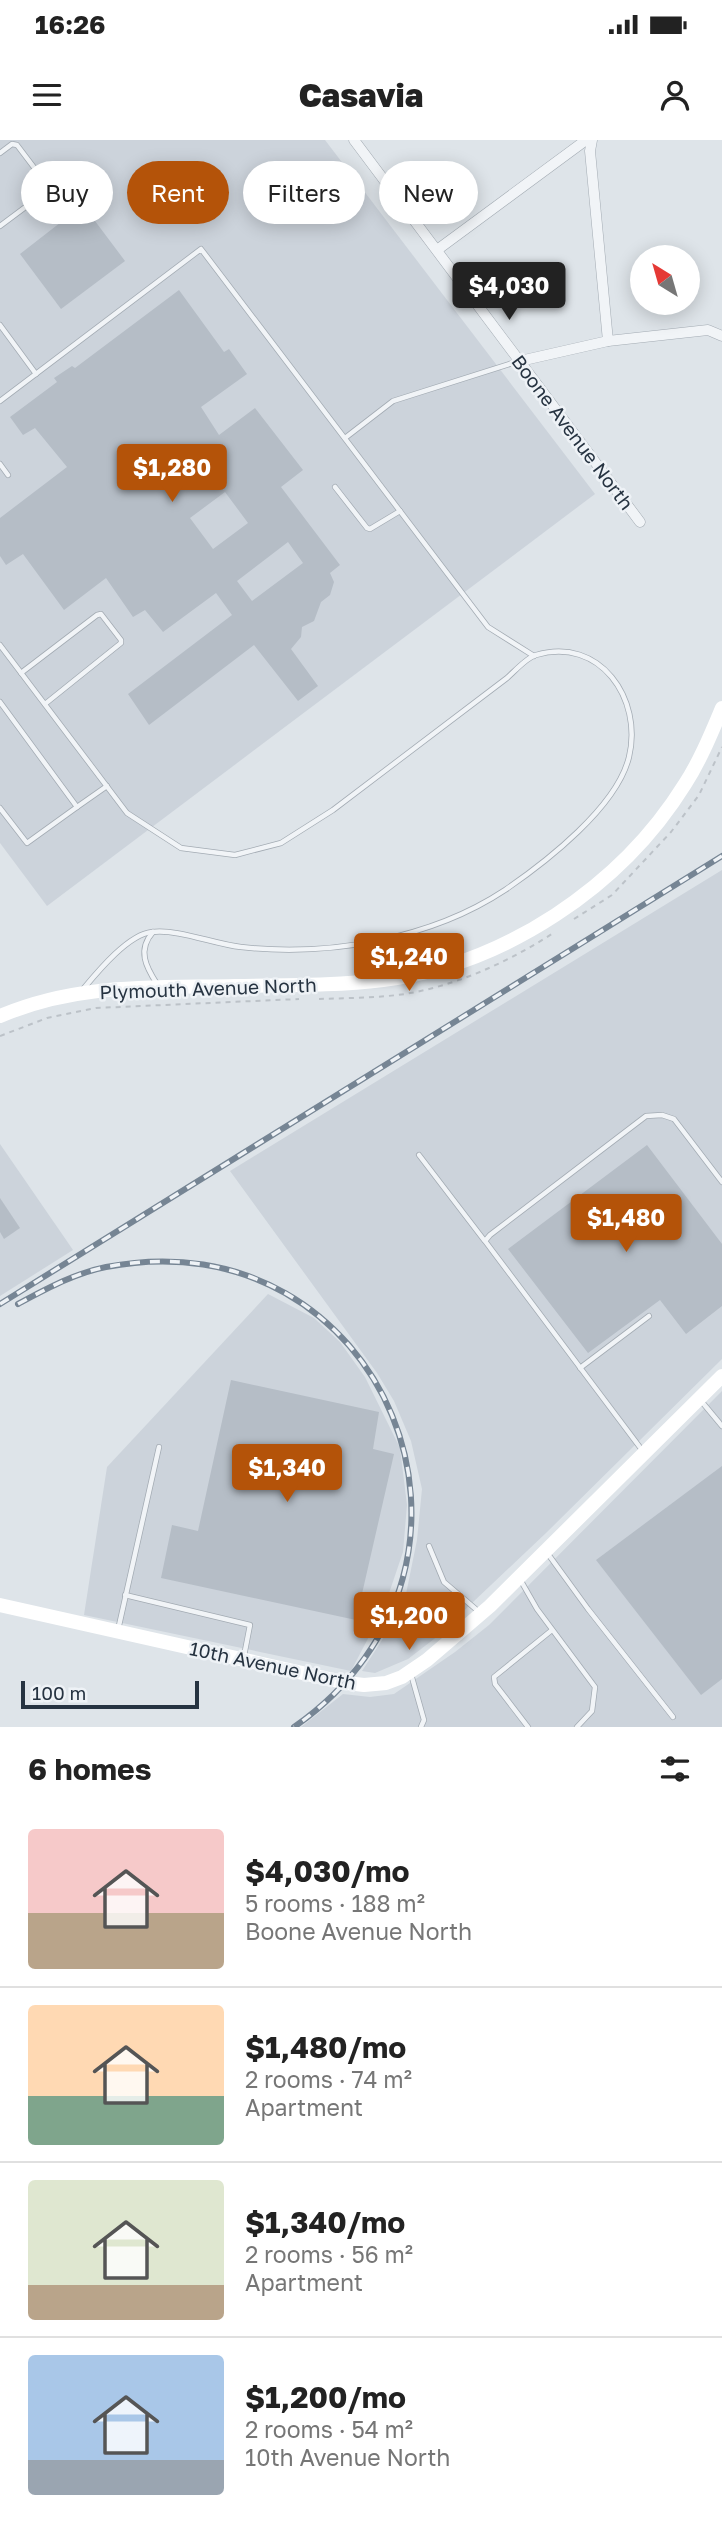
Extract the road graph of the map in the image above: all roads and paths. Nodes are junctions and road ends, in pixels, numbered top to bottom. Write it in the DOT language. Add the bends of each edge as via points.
graph roads {
  1 [pos="354,140"];
  2 [pos="586,140"];
  3 [pos="592,140"];
  4 [pos="0,153"];
  5 [pos="0,226"];
  6 [pos="437,250"];
  7 [pos="0,325"];
  8 [pos="722,336"];
  9 [pos="608,341"];
  10 [pos="520,361"];
  11 [pos="36,374"];
  12 [pos="0,401"];
  13 [pos="345,438"];
  14 [pos="0,464"];
  15 [pos="8,475"];
  16 [pos="335,487"];
  17 [pos="400,511"];
  18 [pos="640,523"];
  19 [pos="0,645"];
  20 [pos="534,656"];
  21 [pos="21,673"];
  22 [pos="0,702"];
  23 [pos="45,704"];
  24 [pos="722,708"];
  25 [pos="722,747"];
  26 [pos="107,786"];
  27 [pos="78,807"];
  28 [pos="0,808"];
  29 [pos="574,919"];
  30 [pos="564,926"];
  31 [pos="153,931"];
  32 [pos="159,988"];
  33 [pos="81,992"];
  34 [pos="306,999"];
  35 [pos="317,999"];
  36 [pos="0,1016"];
  37 [pos="0,1036"];
  38 [pos="419,1155"];
  39 [pos="722,1182"];
  40 [pos="485,1241"];
  41 [pos="649,1317"];
  42 [pos="580,1368"];
  43 [pos="722,1376"];
  44 [pos="699,1399"];
  45 [pos="722,1426"];
  46 [pos="159,1447"];
  47 [pos="643,1452"];
  48 [pos="429,1546"];
  49 [pos="545,1550"];
  50 [pos="519,1577"];
  51 [pos="125,1595"];
  52 [pos="0,1605"];
  53 [pos="481,1614"];
  54 [pos="552,1630"];
  55 [pos="117,1631"];
  56 [pos="243,1658"];
  57 [pos="410,1672"];
  58 [pos="673,1717"];
  59 [pos="421,1727"];
  60 [pos="528,1727"];
  61 [pos="578,1727"];
  1 -- 6 [label="street, Boone Avenue North"];
  2 -- 6 [label="street"];
  3 -- 9 [label="street"];
  4 -- 5 [label="lane" via="17,145 48,186"];
  6 -- 10 [label="street, Boone Avenue North"];
  7 -- 11 [label="lane"];
  8 -- 9 [label="street" via="708,330"];
  9 -- 10 [label="street"];
  10 -- 13 [label="lane" via="393,401"];
  10 -- 18 [label="street, Boone Avenue North"];
  11 -- 12 [label="lane"];
  11 -- 13 [label="lane" via="201,249"];
  13 -- 17 [label="lane"];
  14 -- 15 [label="lane"];
  16 -- 17 [label="lane" via="367,528"];
  17 -- 20 [label="lane" via="488,627"];
  19 -- 21 [label="lane"];
  20 -- 26 [label="lane" via="333,810 281,844 235,855 181,848 127,813"];
  20 -- 31 [label="lane" via="578,655 600,664 618,683 633,729 629,758 618,784 590,819 535,868 443,921 342,947 275,951"];
  21 -- 23 [label="lane"];
  21 -- 23 [label="lane" via="101,614 121,643"];
  22 -- 27 [label="lane"];
  23 -- 26 [label="lane"];
  24 -- 32 [label="street, Plymouth Avenue North" via="685,783 632,853 561,910 505,942 467,960 385,980"];
  25 -- 29 [label="path" via="699,794 671,832 612,895"];
  26 -- 27 [label="lane"];
  27 -- 28 [label="lane" via="27,844"];
  30 -- 35 [label="path" via="487,970 461,979 407,994"];
  31 -- 32 [label="lane" via="146,939 145,967"];
  31 -- 33 [label="lane" via="128,943"];
  32 -- 33 [label="street, Plymouth Avenue North"];
  33 -- 36 [label="street, Plymouth Avenue North" via="48,998"];
  34 -- 37 [label="path" via="96,1008 47,1018"];
  38 -- 40 [label="lane"];
  39 -- 40 [label="lane" via="674,1119 646,1116"];
  40 -- 42 [label="lane"];
  41 -- 42 [label="lane"];
  42 -- 47 [label="lane"];
  43 -- 44 [label="street, 10th Avenue North"];
  44 -- 45 [label="lane"];
  44 -- 47 [label="street, 10th Avenue North"];
  46 -- 51 [label="lane"];
  47 -- 49 [label="street, 10th Avenue North"];
  48 -- 53 [label="lane" via="444,1582"];
  49 -- 50 [label="street, 10th Avenue North"];
  49 -- 58 [label="lane"];
  50 -- 53 [label="street, 10th Avenue North"];
  50 -- 54 [label="lane"];
  51 -- 55 [label="lane"];
  51 -- 56 [label="lane" via="250,1625"];
  52 -- 55 [label="street, 10th Avenue North"];
  53 -- 57 [label="street, 10th Avenue North"];
  54 -- 60 [label="lane" via="495,1677 495,1684"];
  54 -- 61 [label="lane" via="594,1687 592,1711"];
  55 -- 56 [label="street, 10th Avenue North"];
  56 -- 57 [label="street, 10th Avenue North" via="364,1685 386,1683"];
  57 -- 59 [label="lane" via="424,1720"];
}
